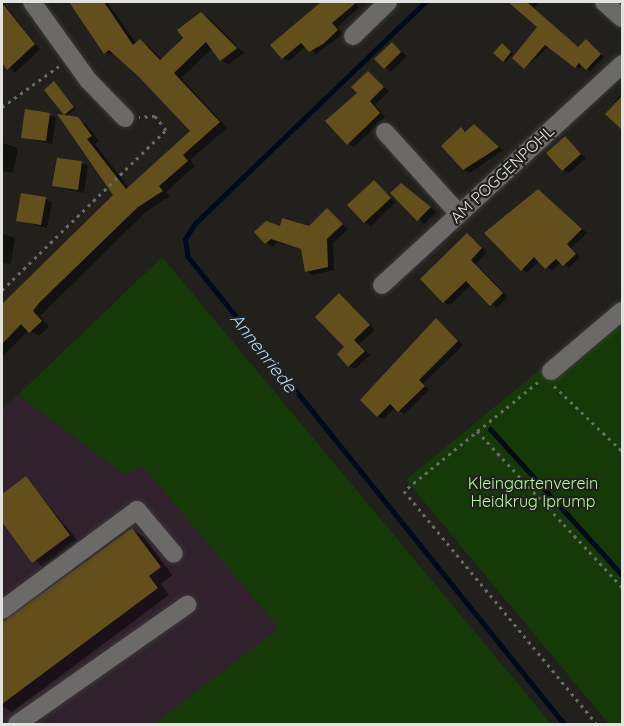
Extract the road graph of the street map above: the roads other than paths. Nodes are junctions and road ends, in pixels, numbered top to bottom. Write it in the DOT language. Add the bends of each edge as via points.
graph roads {
  1 [pos="32,2"];
  2 [pos="388,2"];
  3 [pos="604,2"];
  4 [pos="622,18"];
  5 [pos="353,36"];
  6 [pos="622,64"];
  7 [pos="125,118"];
  8 [pos="385,132"];
  9 [pos="459,214"];
  10 [pos="382,285"];
  11 [pos="622,311"];
  12 [pos="551,371"];
  13 [pos="174,554"];
  14 [pos="187,605"];
  15 [pos="2,610"];
  16 [pos="17,724"];
  1 -- 7 [label="street" via="71,57"];
  2 -- 5 [label="street"];
  3 -- 4 [label="street"];
  6 -- 9 [label="street, AM POGGENPOHL"];
  8 -- 9 [label="street"];
  9 -- 10 [label="street, AM POGGENPOHL"];
  11 -- 12 [label="street"];
  13 -- 15 [label="street" via="137,510"];
  14 -- 16 [label="street"];
}
